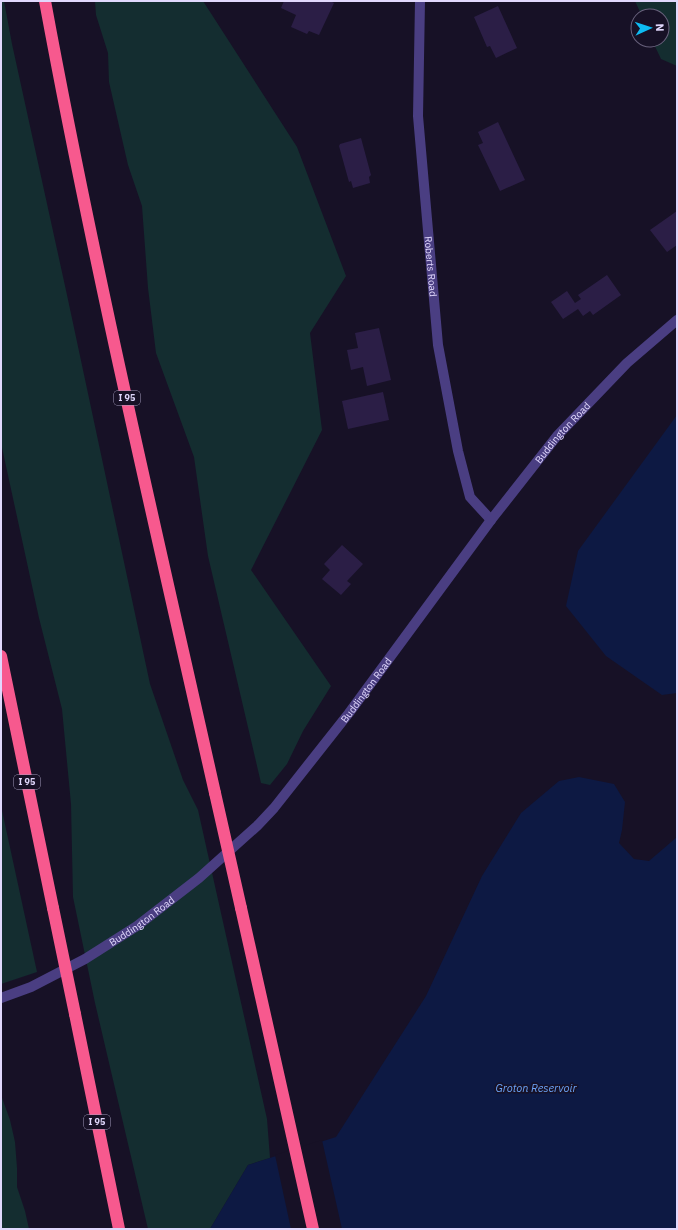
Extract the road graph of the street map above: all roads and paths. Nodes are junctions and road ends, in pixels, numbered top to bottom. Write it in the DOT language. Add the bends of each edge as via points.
graph roads {
  1 [pos="45,1"];
  2 [pos="420,1"];
  3 [pos="677,320"];
  4 [pos="491,520"];
  5 [pos="1,656"];
  6 [pos="1,998"];
  7 [pos="119,1229"];
  8 [pos="313,1229"];
  1 -- 8 [label="highway, I 95, bridge" via="100,280"];
  2 -- 4 [label="street, Roberts Road" via="418,116 438,345 458,451 470,497"];
  3 -- 4 [label="street, Buddington Road" via="627,362 557,436"];
  4 -- 6 [label="street, Buddington Road" via="349,713 257,826 199,878 138,926 85,959 31,987"];
  5 -- 7 [label="highway, I 95, bridge"];
}
